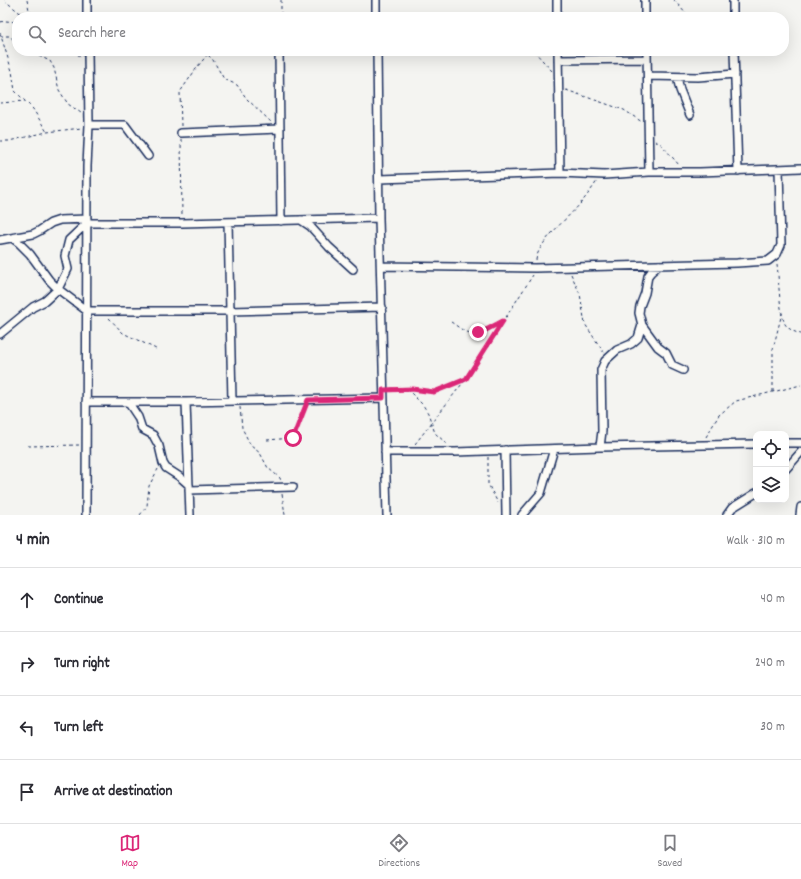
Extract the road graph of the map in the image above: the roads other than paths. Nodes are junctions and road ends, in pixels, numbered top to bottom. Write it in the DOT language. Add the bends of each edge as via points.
graph roads {
  1 [pos="87,0"];
  2 [pos="376,0"];
  3 [pos="557,0"];
  4 [pos="645,0"];
  5 [pos="733,0"];
  6 [pos="87,12"];
  7 [pos="376,12"];
  8 [pos="557,12"];
  9 [pos="645,12"];
  10 [pos="734,12"];
  11 [pos="88,56"];
  12 [pos="279,56"];
  13 [pos="377,56"];
  14 [pos="558,56"];
  15 [pos="629,56"];
  16 [pos="647,56"];
  17 [pos="734,56"];
  18 [pos="558,60"];
  19 [pos="735,74"];
  20 [pos="648,76"];
  21 [pos="678,77"];
  22 [pos="690,115"];
  23 [pos="89,124"];
  24 [pos="279,129"];
  25 [pos="181,133"];
  26 [pos="148,156"];
  27 [pos="801,168"];
  28 [pos="779,169"];
  29 [pos="738,171"];
  30 [pos="649,172"];
  31 [pos="560,173"];
  32 [pos="379,179"];
  33 [pos="379,218"];
  34 [pos="301,220"];
  35 [pos="87,221"];
  36 [pos="282,221"];
  37 [pos="228,222"];
  38 [pos="12,238"];
  39 [pos="0,240"];
  40 [pos="659,265"];
  41 [pos="381,266"];
  42 [pos="353,269"];
  43 [pos="58,289"];
  44 [pos="382,307"];
  45 [pos="87,311"];
  46 [pos="229,311"];
  47 [pos="642,325"];
  48 [pos="0,334"];
  49 [pos="683,370"];
  50 [pos="383,398"];
  51 [pos="233,401"];
  52 [pos="86,402"];
  53 [pos="128,402"];
  54 [pos="186,402"];
  55 [pos="789,443"];
  56 [pos="801,443"];
  57 [pos="753,444"];
  58 [pos="600,447"];
  59 [pos="554,449"];
  60 [pos="505,450"];
  61 [pos="385,452"];
  62 [pos="801,452"];
  63 [pos="788,467"];
  64 [pos="292,487"];
  65 [pos="189,488"];
  66 [pos="753,494"];
  67 [pos="801,507"];
  68 [pos="86,515"];
  69 [pos="190,515"];
  70 [pos="387,515"];
  71 [pos="506,515"];
  72 [pos="522,515"];
  73 [pos="727,515"];
  74 [pos="800,515"];
  1 -- 6 [label="street"];
  2 -- 7 [label="street"];
  3 -- 8 [label="street"];
  4 -- 9 [label="street"];
  5 -- 10 [label="street"];
  11 -- 23 [label="street"];
  12 -- 24 [label="street"];
  13 -- 32 [label="street"];
  14 -- 18 [label="street"];
  15 -- 18 [label="street"];
  16 -- 20 [label="street"];
  17 -- 19 [label="street"];
  18 -- 31 [label="street"];
  19 -- 21 [label="street"];
  19 -- 29 [label="street"];
  20 -- 21 [label="street"];
  20 -- 30 [label="street"];
  21 -- 22 [label="street" via="680,90"];
  23 -- 26 [label="street" via="125,125"];
  23 -- 35 [label="street"];
  24 -- 25 [label="street"];
  24 -- 36 [label="street"];
  27 -- 28 [label="street"];
  28 -- 29 [label="street"];
  28 -- 40 [label="street" via="781,245 776,255 768,261 760,262"];
  29 -- 30 [label="street"];
  30 -- 31 [label="street" via="602,175"];
  31 -- 32 [label="street"];
  32 -- 33 [label="street"];
  33 -- 34 [label="street"];
  33 -- 41 [label="street"];
  34 -- 36 [label="street"];
  34 -- 42 [label="street"];
  35 -- 37 [label="street"];
  35 -- 38 [label="street" via="60,220 33,234"];
  35 -- 43 [label="street" via="69,240 65,256 68,269"];
  35 -- 45 [label="street"];
  36 -- 37 [label="street"];
  37 -- 46 [label="street"];
  38 -- 39 [label="street"];
  38 -- 43 [label="street" via="30,254"];
  40 -- 41 [label="street" via="571,268"];
  40 -- 47 [label="street" via="648,276 639,313"];
  41 -- 44 [label="street"];
  43 -- 45 [label="street"];
  43 -- 48 [label="street"];
  44 -- 46 [label="street"];
  44 -- 50 [label="street"];
  45 -- 46 [label="street"];
  45 -- 52 [label="street"];
  46 -- 51 [label="street"];
  47 -- 49 [label="street" via="658,347 666,353 672,365"];
  47 -- 58 [label="street" via="638,338 616,350 603,366"];
  50 -- 51 [label="street"];
  50 -- 61 [label="street"];
  51 -- 54 [label="street"];
  52 -- 53 [label="street"];
  52 -- 68 [label="street"];
  53 -- 54 [label="street"];
  53 -- 65 [label="street" via="142,429 156,439 166,468 180,477"];
  54 -- 65 [label="street"];
  55 -- 56 [label="street"];
  57 -- 58 [label="street"];
  58 -- 59 [label="street"];
  59 -- 60 [label="street"];
  59 -- 72 [label="street" via="541,493"];
  60 -- 61 [label="street"];
  60 -- 71 [label="street"];
  61 -- 70 [label="street"];
  62 -- 63 [label="street"];
  64 -- 65 [label="street"];
  65 -- 69 [label="street"];
  66 -- 73 [label="street" via="732,508"];
  67 -- 74 [label="street"];
}
